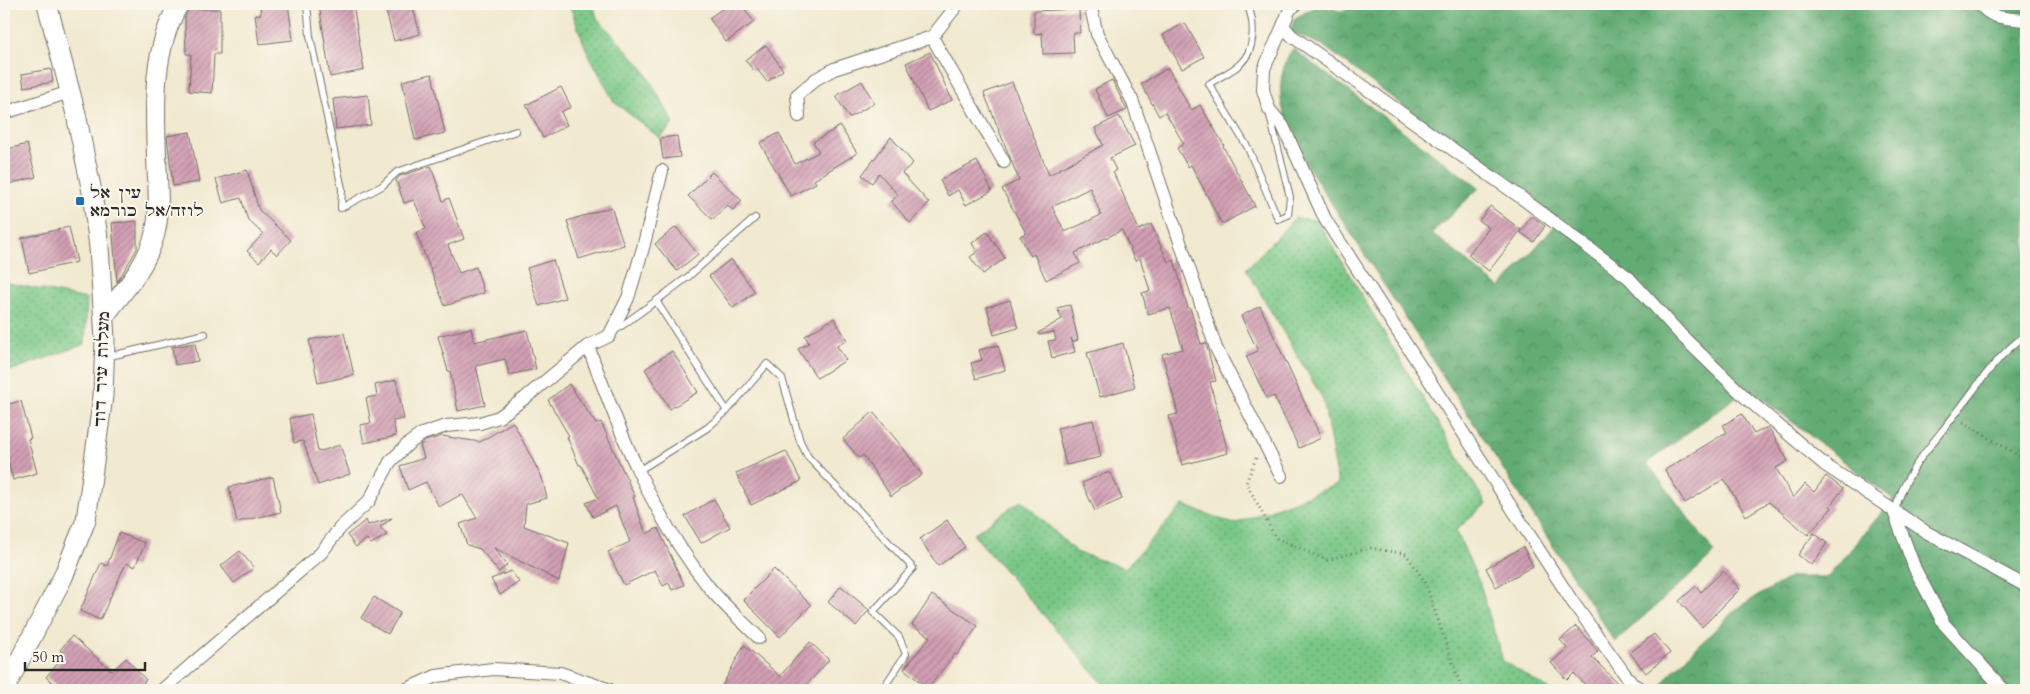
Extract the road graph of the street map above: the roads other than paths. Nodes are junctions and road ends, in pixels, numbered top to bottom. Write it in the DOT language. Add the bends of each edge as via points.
graph roads {
  1 [pos="47,4"];
  2 [pos="179,4"];
  3 [pos="307,4"];
  4 [pos="958,4"];
  5 [pos="1090,4"];
  6 [pos="1247,4"];
  7 [pos="1297,4"];
  8 [pos="1980,4"];
  9 [pos="2026,20"];
  10 [pos="1283,26"];
  11 [pos="932,37"];
  12 [pos="70,92"];
  13 [pos="1269,110"];
  14 [pos="4,114"];
  15 [pos="799,116"];
  16 [pos="516,131"];
  17 [pos="1004,162"];
  18 [pos="662,171"];
  19 [pos="755,218"];
  20 [pos="656,301"];
  21 [pos="104,316"];
  22 [pos="205,334"];
  23 [pos="2026,335"];
  24 [pos="609,336"];
  25 [pos="588,346"];
  26 [pos="104,357"];
  27 [pos="727,411"];
  28 [pos="638,471"];
  29 [pos="1281,476"];
  30 [pos="1894,512"];
  31 [pos="2026,586"];
  32 [pos="759,638"];
  33 [pos="4,690"];
  34 [pos="162,690"];
  35 [pos="405,690"];
  36 [pos="610,690"];
  37 [pos="882,690"];
  38 [pos="1644,690"];
  39 [pos="2004,690"];
  1 -- 12 [label="street, מעלות עיר דוד"];
  2 -- 21 [label="street" via="162,45 157,71 156,229 147,258"];
  3 -- 16 [label="lane" via="310,36 342,189 341,208 382,186 396,172"];
  4 -- 11 [label="street"];
  5 -- 29 [label="street" via="1097,34 1132,100 1216,348"];
  6 -- 13 [label="lane" via="1254,29 1249,50 1241,63 1209,84 1248,148 1278,219 1288,215 1290,197"];
  7 -- 10 [label="street" via="1290,9"];
  8 -- 9 [label="street" via="1986,13 1998,18"];
  10 -- 13 [label="street" via="1264,69 1263,90"];
  10 -- 30 [label="street" via="1292,36 1519,196 1628,278 1746,398 1825,465"];
  11 -- 15 [label="street" via="816,78 797,95"];
  11 -- 17 [label="street"];
  12 -- 14 [label="street"];
  12 -- 21 [label="street, מעלות עיר דוד" via="92,192"];
  13 -- 38 [label="street" via="1283,126 1330,228 1572,601 1632,684"];
  18 -- 24 [label="street" via="628,298"];
  19 -- 20 [label="lane"];
  20 -- 24 [label="lane"];
  20 -- 27 [label="lane"];
  21 -- 26 [label="street, מעלות עיר דוד"];
  22 -- 26 [label="lane"];
  23 -- 30 [label="lane" via="1986,375 1925,449 1899,494"];
  24 -- 25 [label="street"];
  25 -- 28 [label="street"];
  25 -- 34 [label="street" via="499,417 480,423 446,426 422,434 408,444 390,462 369,501 340,528 321,553"];
  26 -- 33 [label="street, מעלות עיר דוד" via="103,396 86,520 63,577"];
  27 -- 28 [label="lane" via="707,428"];
  27 -- 37 [label="lane" via="767,364 782,378 800,441 808,457 913,568 873,612 899,637 906,654"];
  28 -- 32 [label="street" via="661,518 709,588"];
  30 -- 31 [label="street"];
  30 -- 39 [label="street" via="1915,569 1944,624"];
  35 -- 36 [label="street" via="436,676 493,669 560,673"];
}
